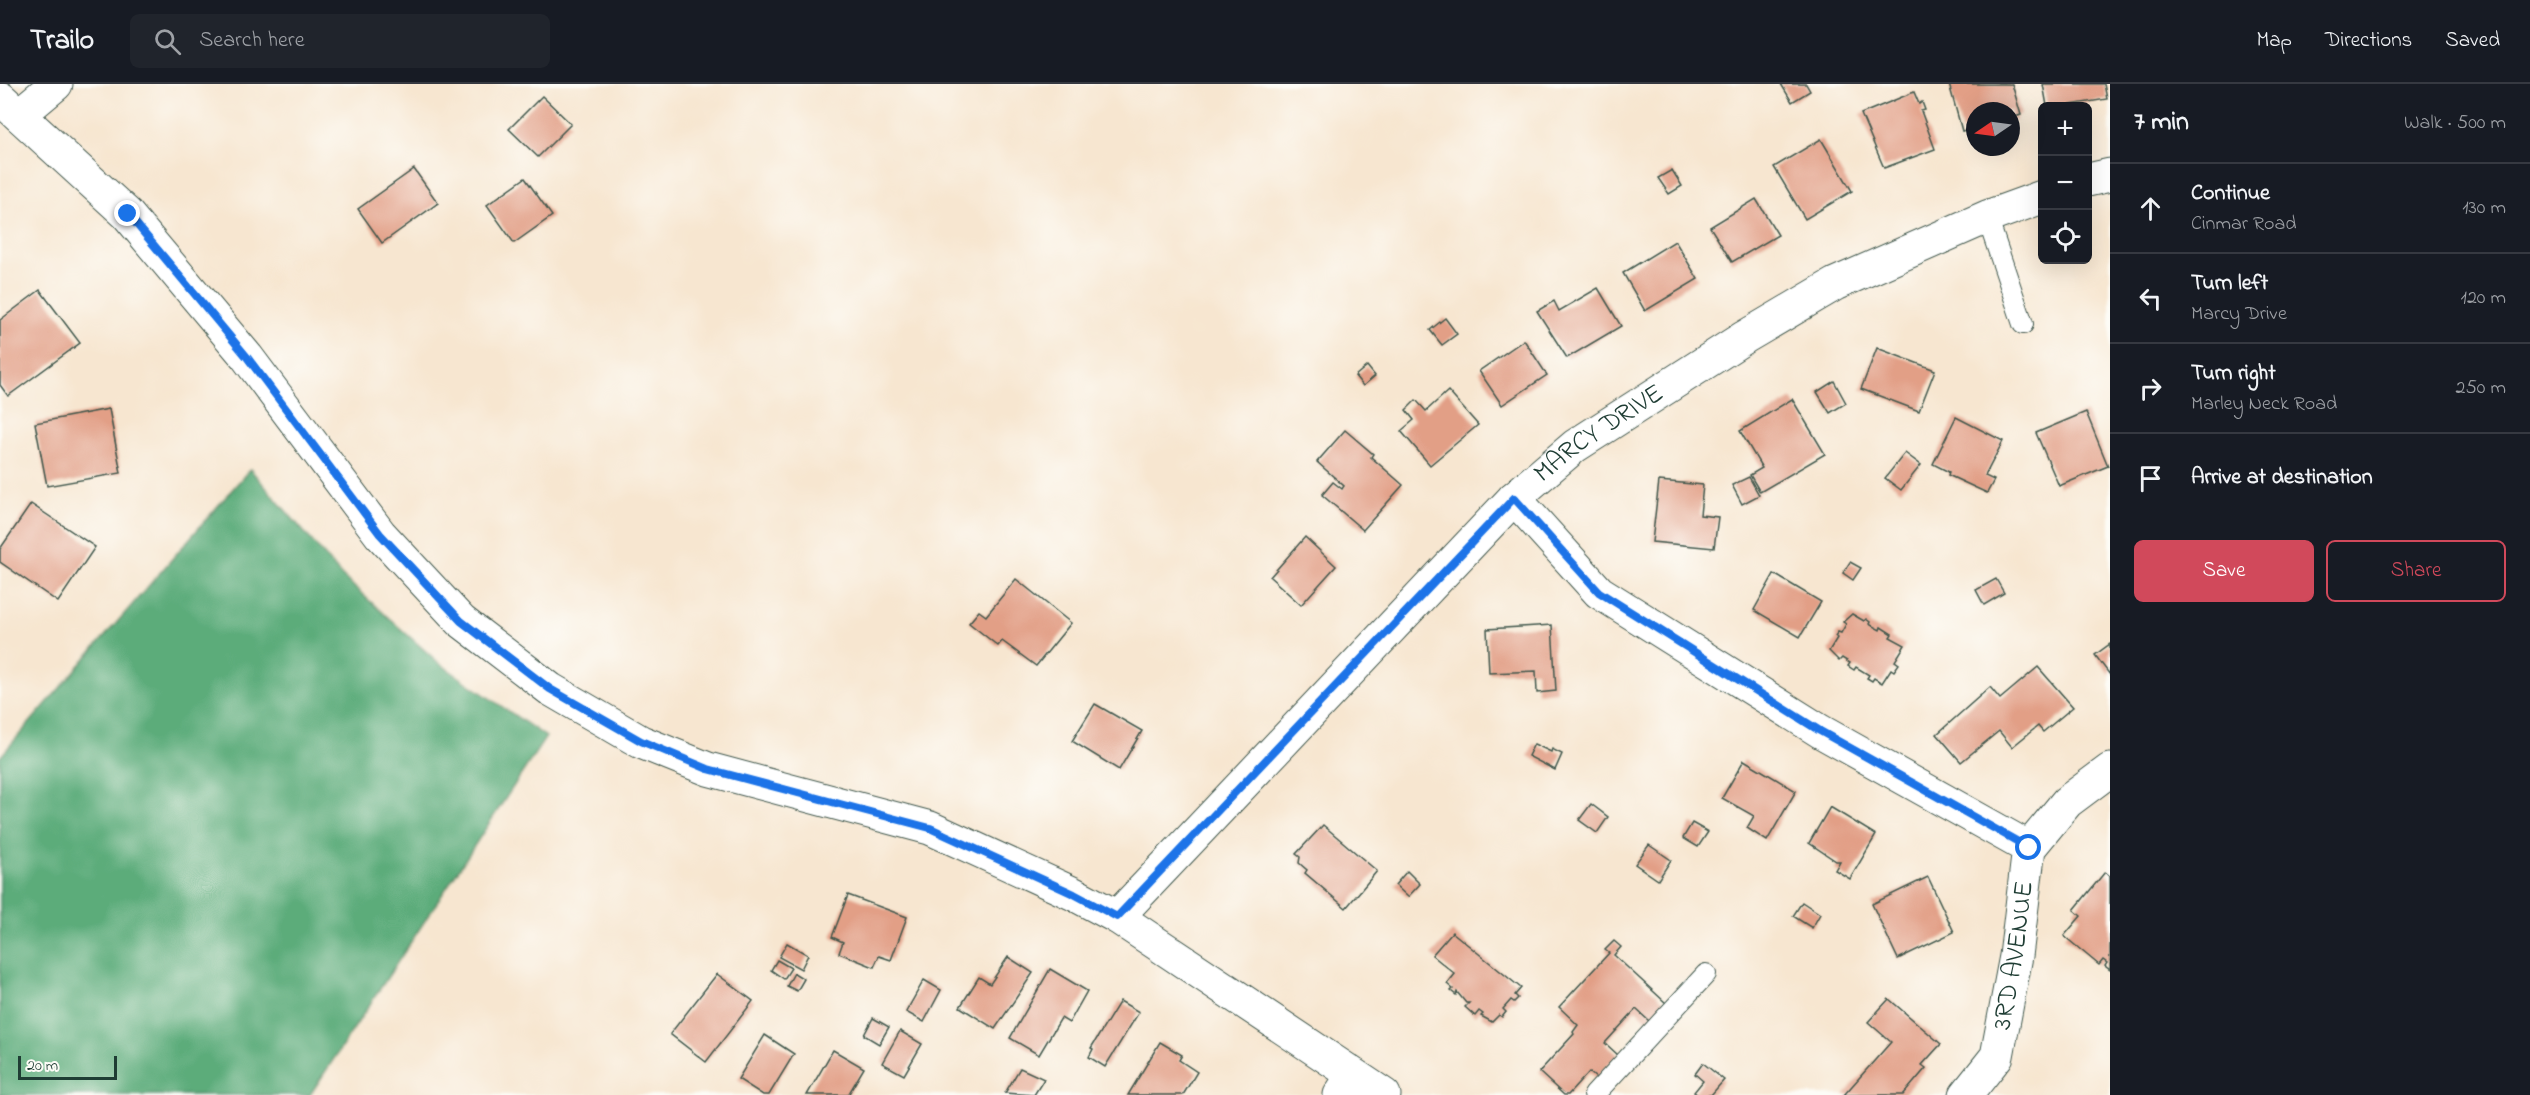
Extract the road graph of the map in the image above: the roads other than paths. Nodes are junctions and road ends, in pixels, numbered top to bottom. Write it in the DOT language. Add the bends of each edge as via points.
graph roads {
  1 [pos="56,84"];
  2 [pos="10,107"];
  3 [pos="2110,175"];
  4 [pos="2092,179"];
  5 [pos="2038,199"];
  6 [pos="1987,217"];
  7 [pos="2023,324"];
  8 [pos="1514,498"];
  9 [pos="2110,770"];
  10 [pos="2029,848"];
  11 [pos="1117,917"];
  12 [pos="1706,974"];
  13 [pos="1346,1085"];
  14 [pos="1384,1095"];
  15 [pos="1594,1095"];
  16 [pos="1966,1095"];
  1 -- 2 [label="street"];
  2 -- 11 [label="street" via="128,214 247,357 380,534 461,621 550,689 641,741 708,769 930,828"];
  3 -- 4 [label="street"];
  5 -- 6 [label="street, MARCY DRIVE"];
  6 -- 7 [label="lane"];
  6 -- 8 [label="street, MARCY DRIVE" via="1825,290 1575,446"];
  8 -- 10 [label="street" via="1599,592 1820,731"];
  8 -- 11 [label="street, MARCY DRIVE"];
  9 -- 10 [label="street, 3RD AVENUE" via="2067,802"];
  10 -- 16 [label="street, 3RD AVENUE" via="2016,956 1997,1056"];
  11 -- 13 [label="street"];
  12 -- 15 [label="lane"];
  13 -- 14 [label="street"];
}
